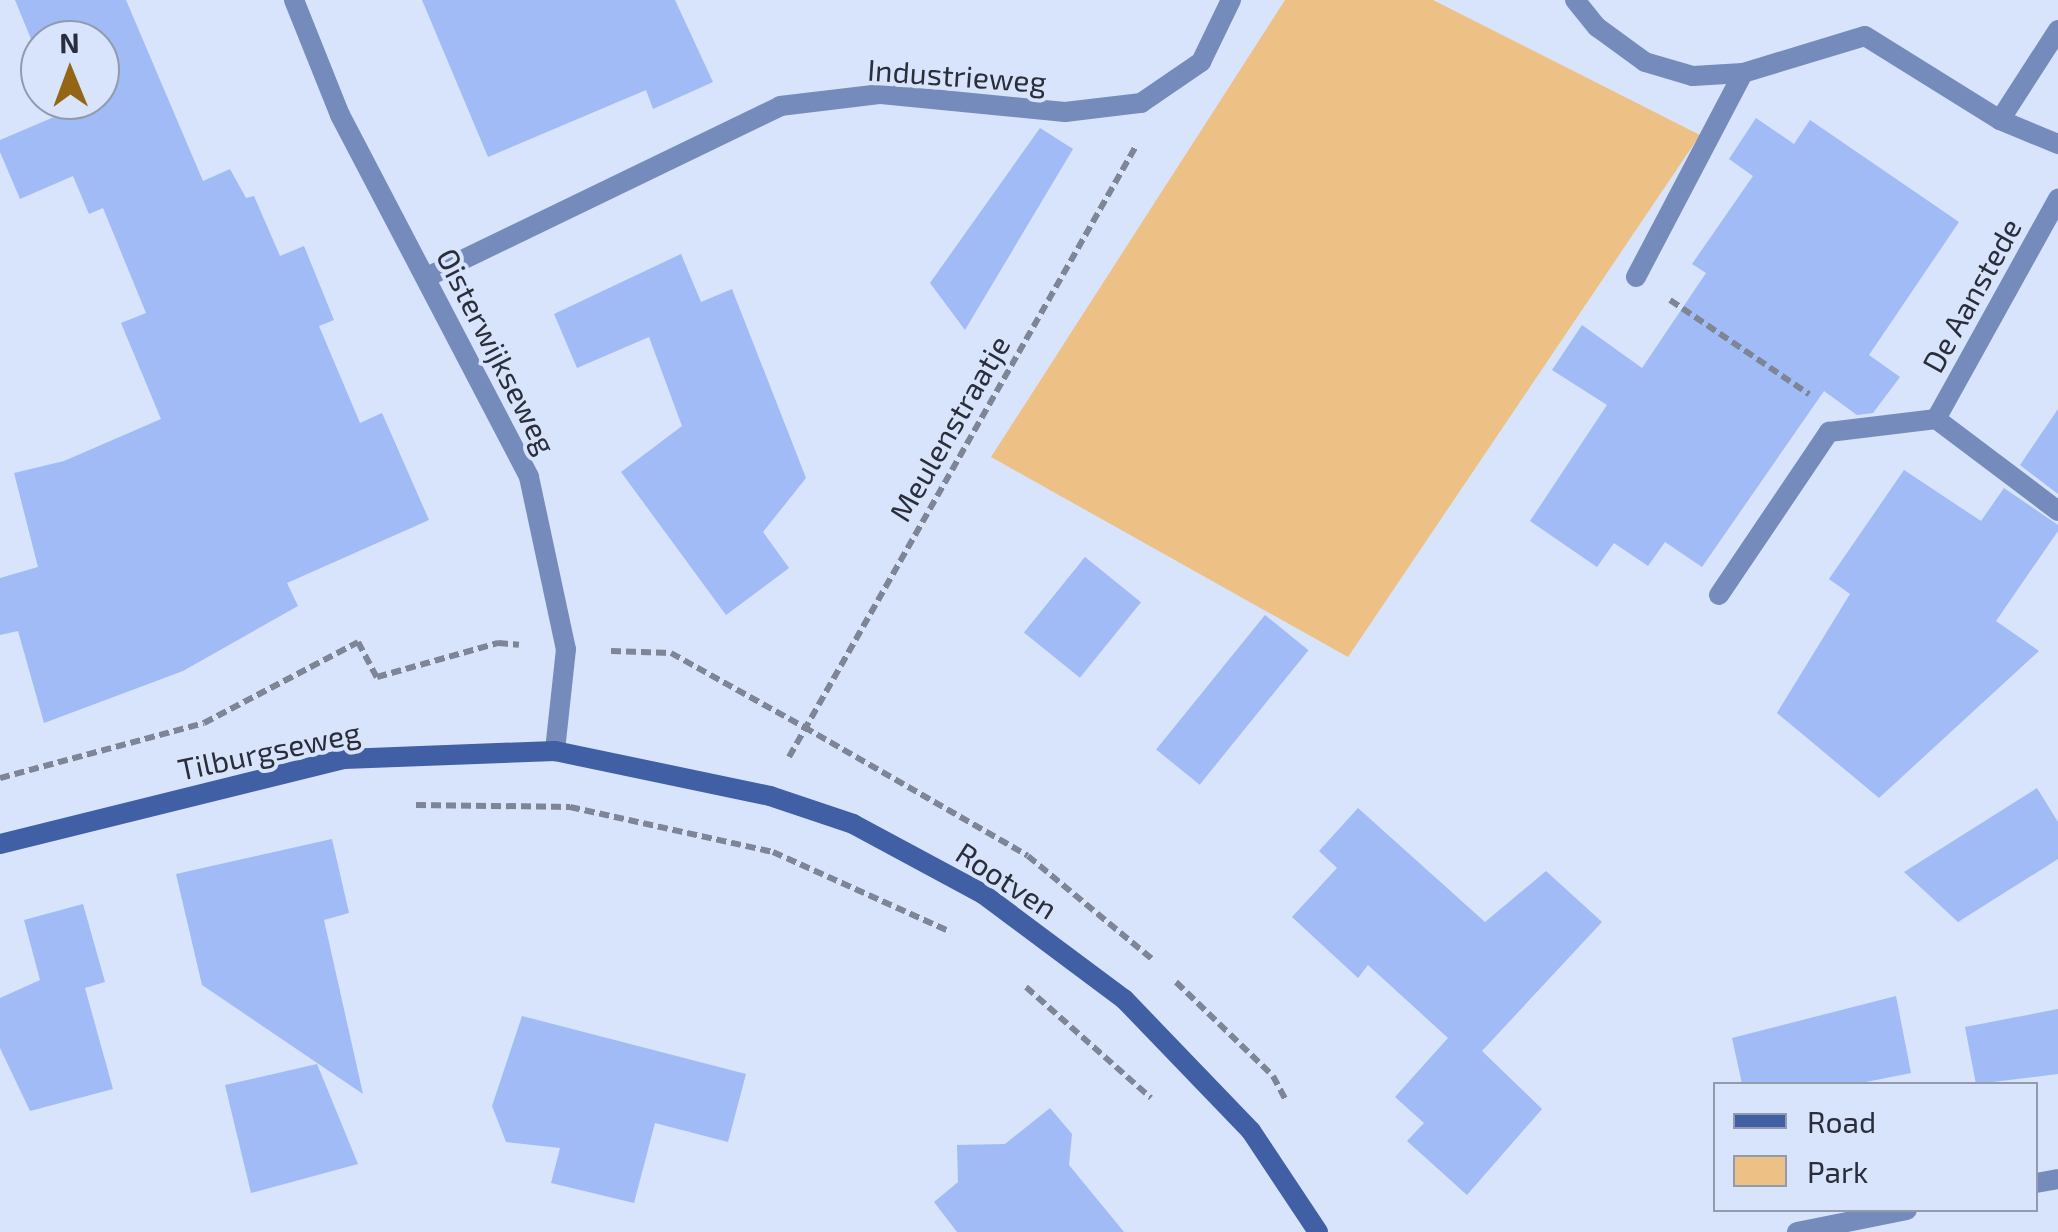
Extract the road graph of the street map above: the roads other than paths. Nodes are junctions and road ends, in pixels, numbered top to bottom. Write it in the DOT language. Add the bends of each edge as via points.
graph roads {
  1 [pos="294,0"];
  2 [pos="1231,0"];
  3 [pos="1575,0"];
  4 [pos="2058,30"];
  5 [pos="1744,73"];
  6 [pos="2000,120"];
  7 [pos="2058,144"];
  8 [pos="2058,198"];
  9 [pos="1636,276"];
  10 [pos="426,277"];
  11 [pos="1936,420"];
  12 [pos="2058,510"];
  13 [pos="1719,596"];
  14 [pos="555,751"];
  15 [pos="0,844"];
  16 [pos="1897,1212"];
  17 [pos="1318,1232"];
  18 [pos="1797,1232"];
  1 -- 10 [label="street, Oisterwijkseweg" via="340,115"];
  2 -- 10 [label="street, Industrieweg" via="1201,62 1141,103 1065,112 881,94 780,106"];
  3 -- 5 [label="street" via="1597,27 1645,62 1693,76"];
  4 -- 6 [label="street"];
  5 -- 6 [label="street" via="1865,36"];
  5 -- 9 [label="street"];
  6 -- 7 [label="street"];
  8 -- 11 [label="street, De Aanstede"];
  10 -- 14 [label="street, Oisterwijkseweg" via="528,477 566,649"];
  11 -- 12 [label="street, De Aanstede"];
  11 -- 13 [label="street, De Aanstede" via="1828,432"];
  14 -- 15 [label="street, Tilburgseweg" via="344,759"];
  14 -- 17 [label="street, Rootven" via="770,796 853,824 984,894 1124,999 1251,1131"];
  16 -- 18 [label="street"];
}
